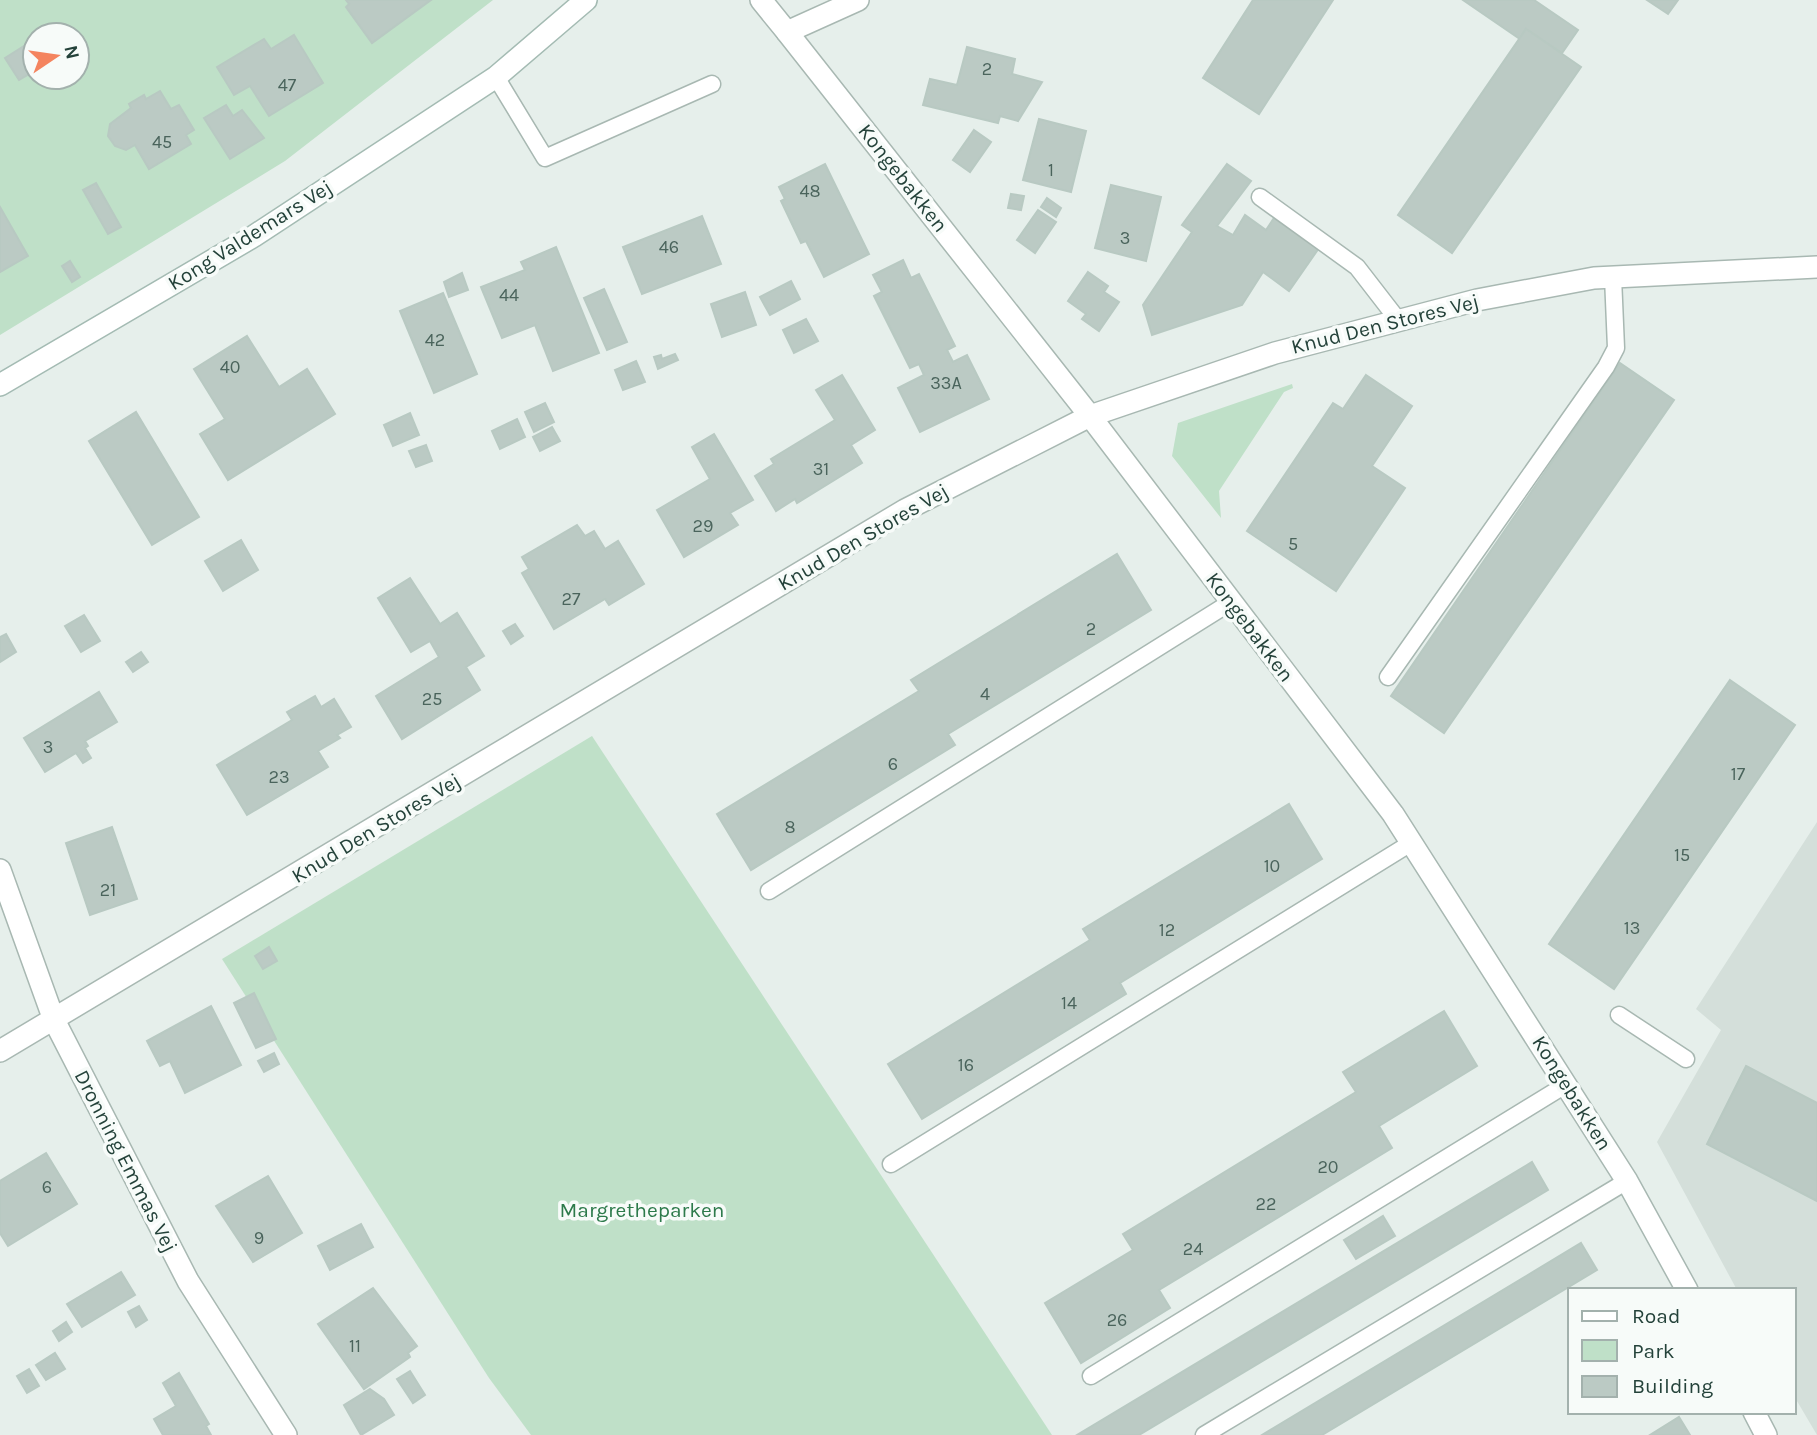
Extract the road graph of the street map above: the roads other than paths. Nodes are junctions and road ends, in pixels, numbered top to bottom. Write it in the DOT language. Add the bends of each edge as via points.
graph roads {
  1 [pos="586,0"];
  2 [pos="761,0"];
  3 [pos="858,0"];
  4 [pos="787,32"];
  5 [pos="496,77"];
  6 [pos="712,84"];
  7 [pos="1261,197"];
  8 [pos="1817,267"];
  9 [pos="1613,277"];
  10 [pos="1398,320"];
  11 [pos="0,385"];
  12 [pos="1090,416"];
  13 [pos="1231,602"];
  14 [pos="1388,677"];
  15 [pos="1411,842"];
  16 [pos="0,870"];
  17 [pos="768,891"];
  18 [pos="1619,1015"];
  19 [pos="54,1020"];
  20 [pos="0,1051"];
  21 [pos="1686,1059"];
  22 [pos="1567,1084"];
  23 [pos="891,1164"];
  24 [pos="1627,1181"];
  25 [pos="1686,1288"];
  26 [pos="1091,1377"];
  27 [pos="1755,1414"];
  28 [pos="286,1435"];
  29 [pos="1204,1435"];
  30 [pos="1766,1435"];
  1 -- 5 [label="street, Kong Valdemars Vej"];
  2 -- 4 [label="street, Kongebakken"];
  3 -- 4 [label="street"];
  4 -- 12 [label="street, Kongebakken"];
  5 -- 6 [label="lane" via="545,158"];
  5 -- 11 [label="street, Kong Valdemars Vej" via="254,236"];
  7 -- 10 [label="lane" via="1357,267"];
  8 -- 9 [label="street, Knud Den Stores Vej"];
  9 -- 10 [label="street, Knud Den Stores Vej" via="1477,300"];
  9 -- 14 [label="lane" via="1616,348 1606,367"];
  10 -- 12 [label="street, Knud Den Stores Vej" via="1275,353"];
  12 -- 13 [label="street, Kongebakken"];
  12 -- 19 [label="street, Knud Den Stores Vej" via="905,510"];
  13 -- 15 [label="street, Kongebakken"];
  13 -- 17 [label="lane"];
  15 -- 22 [label="street, Kongebakken"];
  15 -- 23 [label="lane"];
  16 -- 19 [label="street, Dronning Emmas Vej"];
  18 -- 21 [label="lane"];
  19 -- 20 [label="street, Knud Den Stores Vej"];
  19 -- 28 [label="street, Dronning Emmas Vej" via="188,1281"];
  22 -- 24 [label="street, Kongebakken"];
  22 -- 26 [label="lane"];
  24 -- 25 [label="street, Kongebakken"];
  24 -- 29 [label="lane"];
  27 -- 30 [label="street"];
}
